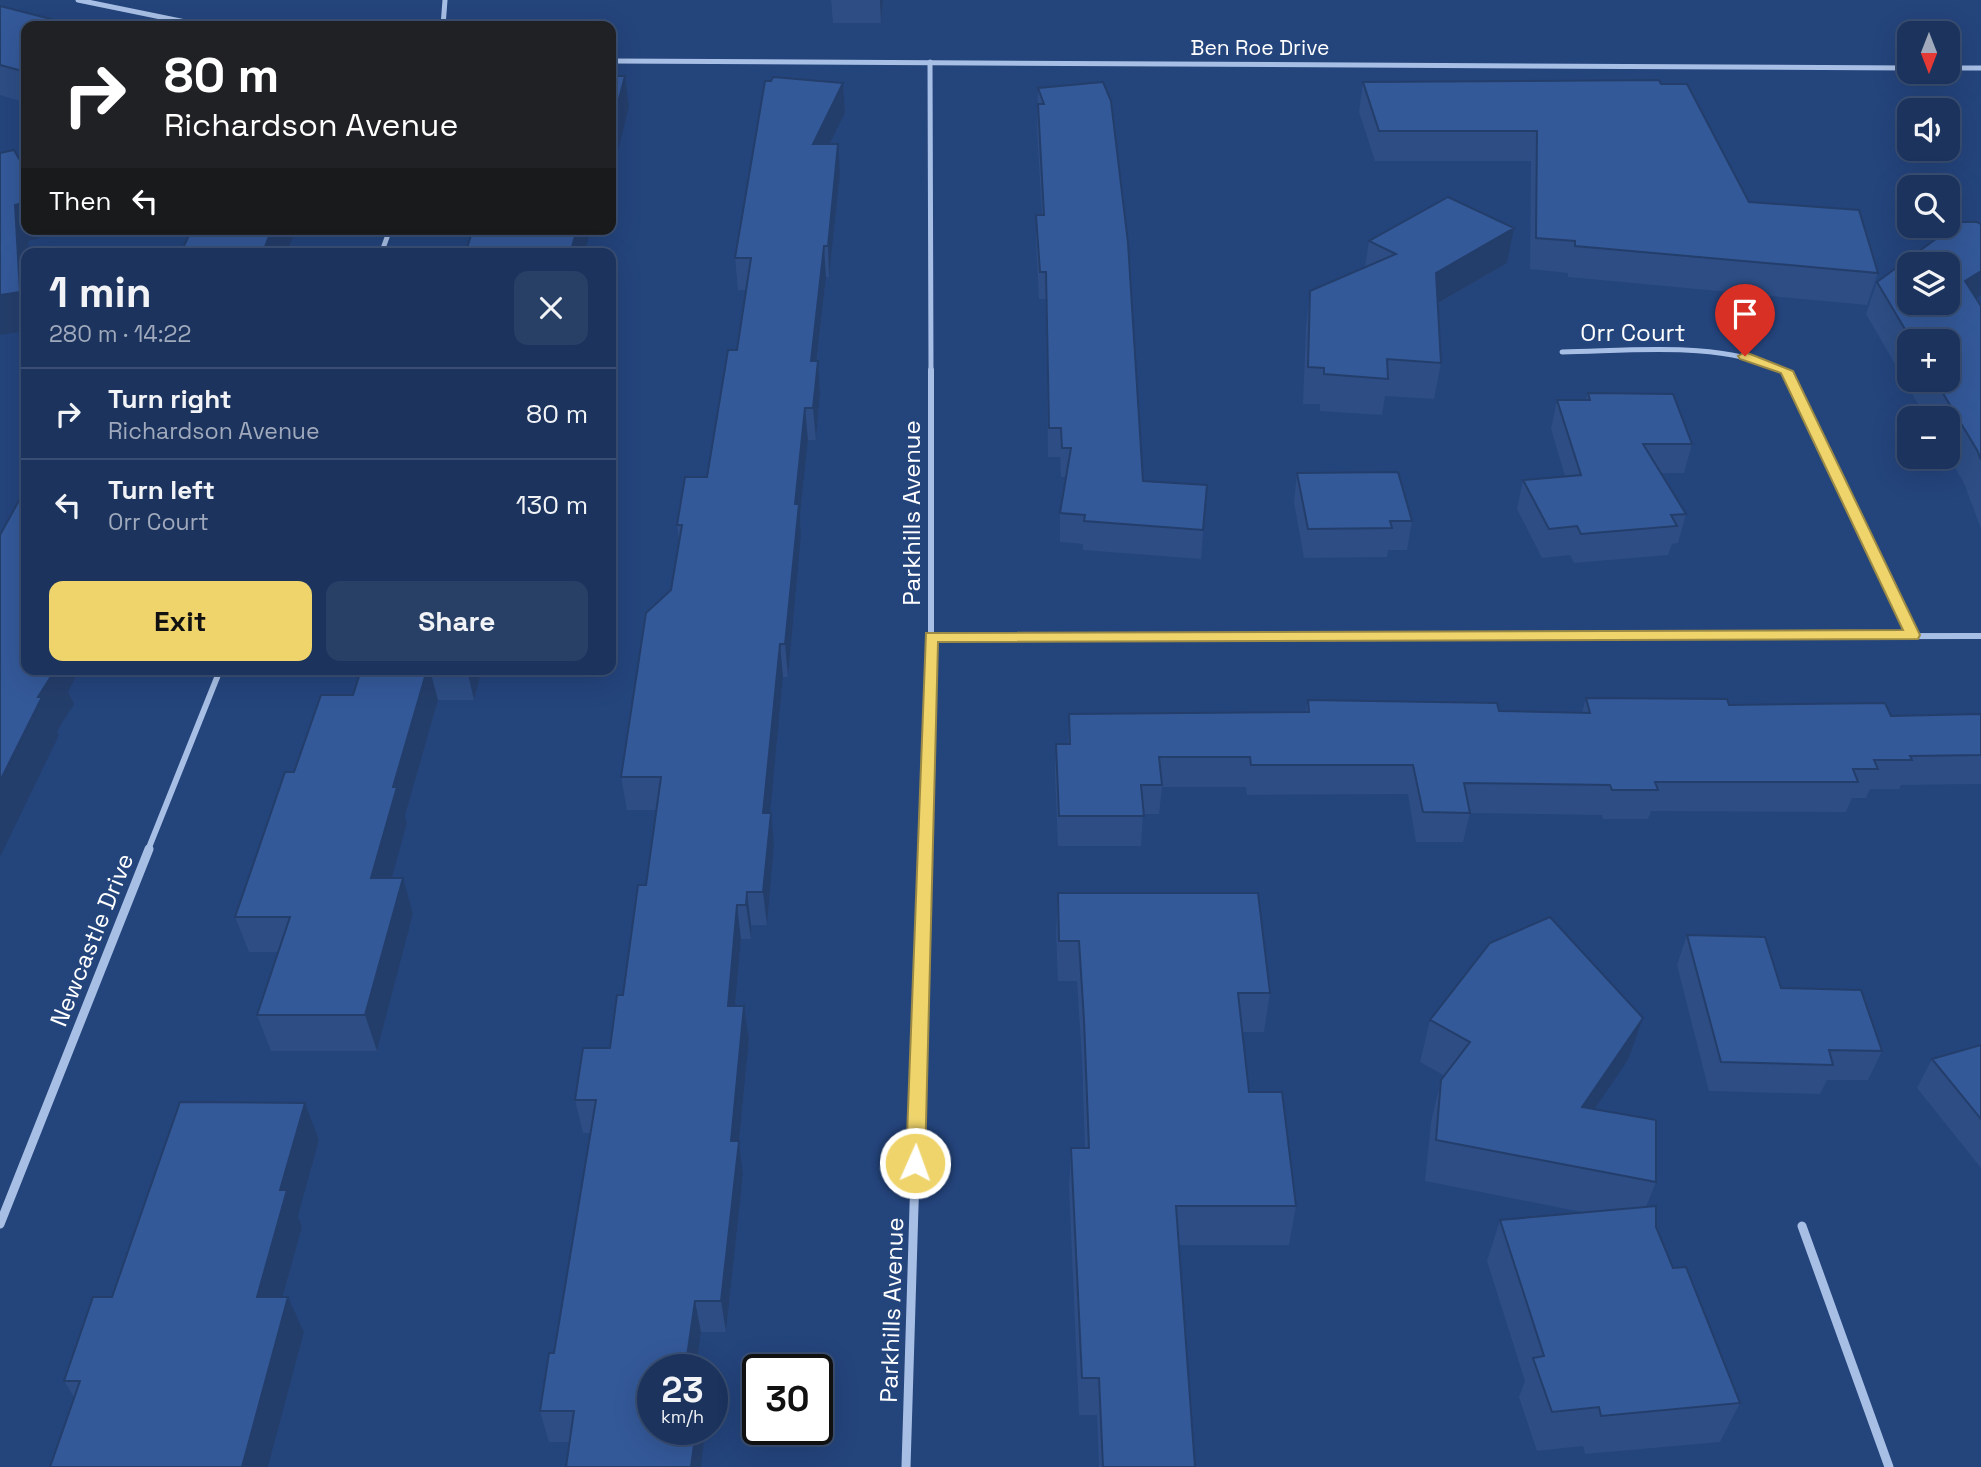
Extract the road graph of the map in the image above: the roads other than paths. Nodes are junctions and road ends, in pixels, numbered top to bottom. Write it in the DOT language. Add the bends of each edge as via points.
graph roads {
  1 [pos="78,0"];
  2 [pos="445,0"];
  3 [pos="181,21"];
  4 [pos="443,21"];
  5 [pos="616,61"];
  6 [pos="930,62"];
  7 [pos="1897,68"];
  8 [pos="1960,68"];
  9 [pos="1981,68"];
  10 [pos="1563,352"];
  11 [pos="1913,635"];
  12 [pos="1981,636"];
  13 [pos="931,637"];
  14 [pos="218,675"];
  15 [pos="0,1224"];
  16 [pos="1802,1226"];
  17 [pos="906,1467"];
  18 [pos="1889,1467"];
  1 -- 3 [label="street"];
  2 -- 4 [label="street"];
  5 -- 6 [label="street, Ben Roe Drive"];
  6 -- 7 [label="street, Ben Roe Drive"];
  6 -- 13 [label="street, Parkhills Avenue"];
  8 -- 9 [label="street"];
  10 -- 11 [label="street, Orr Court" via="1666,350 1745,356 1786,371"];
  11 -- 12 [label="street"];
  11 -- 13 [label="street"];
  13 -- 17 [label="street, Parkhills Avenue"];
  14 -- 15 [label="street, Newcastle Drive"];
  16 -- 18 [label="street"];
}
